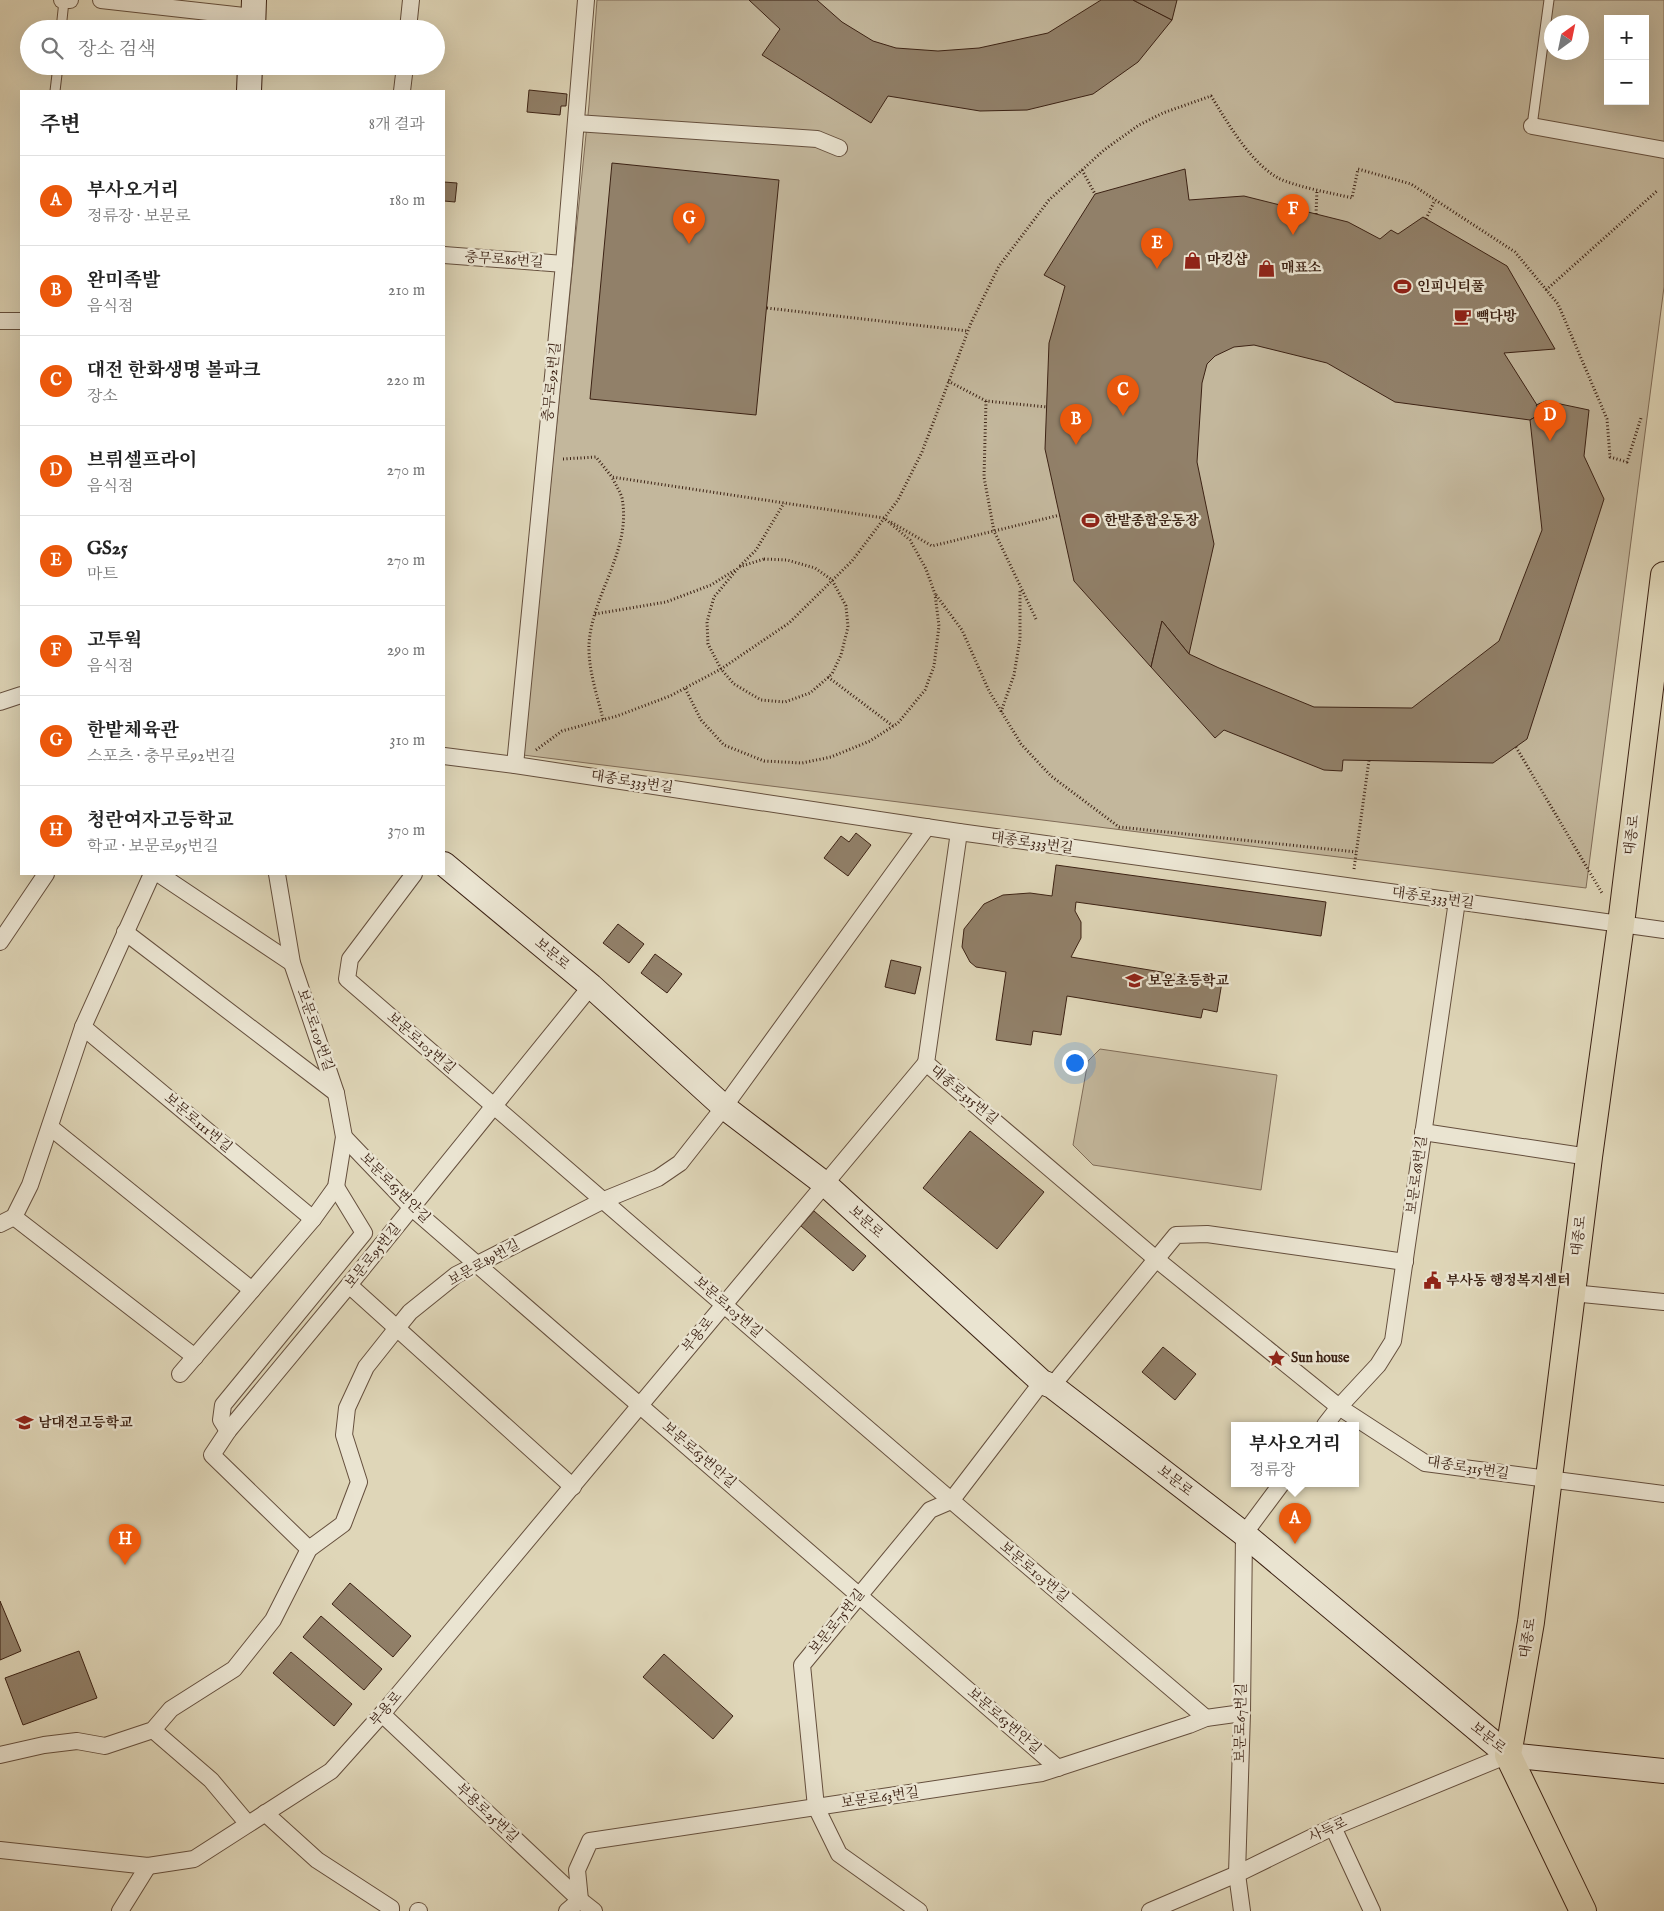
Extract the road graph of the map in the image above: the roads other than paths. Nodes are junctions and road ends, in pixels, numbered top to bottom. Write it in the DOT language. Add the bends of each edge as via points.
graph roads {
  1 [pos="65,0"];
  2 [pos="100,0"];
  3 [pos="411,0"];
  4 [pos="586,0"];
  5 [pos="1549,0"];
  6 [pos="253,15"];
  7 [pos="62,20"];
  8 [pos="409,20"];
  9 [pos="57,75"];
  10 [pos="250,75"];
  11 [pos="404,75"];
  12 [pos="55,90"];
  13 [pos="249,90"];
  14 [pos="402,90"];
  15 [pos="576,123"];
  16 [pos="1532,126"];
  17 [pos="839,148"];
  18 [pos="1664,150"];
  19 [pos="445,255"];
  20 [pos="564,264"];
  21 [pos="0,320"];
  22 [pos="20,322"];
  23 [pos="1664,575"];
  24 [pos="20,695"];
  25 [pos="0,702"];
  26 [pos="445,756"];
  27 [pos="515,765"];
  28 [pos="927,827"];
  29 [pos="959,832"];
  30 [pos="445,865"];
  31 [pos="45,875"];
  32 [pos="152,875"];
  33 [pos="160,875"];
  34 [pos="277,875"];
  35 [pos="413,875"];
  36 [pos="1457,901"];
  37 [pos="1621,924"];
  38 [pos="1664,930"];
  39 [pos="125,932"];
  40 [pos="0,942"];
  41 [pos="292,963"];
  42 [pos="591,986"];
  43 [pos="83,1027"];
  44 [pos="926,1063"];
  45 [pos="336,1093"];
  46 [pos="494,1106"];
  47 [pos="724,1107"];
  48 [pos="50,1127"];
  49 [pos="1423,1132"];
  50 [pos="344,1137"];
  51 [pos="1590,1157"];
  52 [pos="825,1184"];
  53 [pos="336,1187"];
  54 [pos="604,1200"];
  55 [pos="412,1208"];
  56 [pos="313,1218"];
  57 [pos="7,1221"];
  58 [pos="1156,1259"];
  59 [pos="1405,1262"];
  60 [pos="477,1265"];
  61 [pos="350,1286"];
  62 [pos="252,1290"];
  63 [pos="1572,1292"];
  64 [pos="1664,1302"];
  65 [pos="724,1303"];
  66 [pos="397,1328"];
  67 [pos="195,1357"];
  68 [pos="180,1374"];
  69 [pos="1047,1384"];
  70 [pos="640,1405"];
  71 [pos="1339,1407"];
  72 [pos="1327,1422"];
  73 [pos="228,1431"];
  74 [pos="1549,1480"];
  75 [pos="573,1486"];
  76 [pos="1279,1487"];
  77 [pos="1664,1494"];
  78 [pos="950,1501"];
  79 [pos="1244,1534"];
  80 [pos="309,1549"];
  81 [pos="860,1595"];
  82 [pos="1242,1712"];
  83 [pos="382,1714"];
  84 [pos="1206,1718"];
  85 [pos="153,1730"];
  86 [pos="0,1755"];
  87 [pos="1508,1755"];
  88 [pos="1058,1768"];
  89 [pos="1664,1771"];
  90 [pos="816,1807"];
  91 [pos="265,1813"];
  92 [pos="248,1824"];
  93 [pos="1333,1827"];
  94 [pos="0,1850"];
  95 [pos="148,1866"];
  96 [pos="1237,1874"];
  97 [pos="580,1900"];
  98 [pos="120,1911"];
  99 [pos="391,1911"];
  100 [pos="567,1911"];
  101 [pos="594,1911"];
  102 [pos="919,1911"];
  103 [pos="1150,1911"];
  104 [pos="1242,1911"];
  105 [pos="1372,1911"];
  106 [pos="1583,1911"];
  1 -- 7 [label="lane"];
  2 -- 6 [label="street"];
  3 -- 8 [label="street"];
  4 -- 15 [label="street, 충무로92번길"];
  5 -- 16 [label="lane"];
  9 -- 12 [label="lane"];
  10 -- 13 [label="main road"];
  11 -- 14 [label="street"];
  15 -- 17 [label="street" via="817,139"];
  15 -- 20 [label="street, 충무로92번길"];
  16 -- 18 [label="street"];
  19 -- 20 [label="street, 충무로86번길"];
  20 -- 27 [label="street, 충무로92번길"];
  21 -- 22 [label="street"];
  23 -- 37 [label="main road, 대종로"];
  24 -- 25 [label="street"];
  26 -- 27 [label="street, 대종로333번길"];
  27 -- 28 [label="street, 대종로333번길"];
  28 -- 29 [label="street, 대종로333번길"];
  28 -- 47 [label="street"];
  29 -- 36 [label="street, 대종로333번길"];
  29 -- 44 [label="street, 대종로315번길"];
  30 -- 42 [label="main road, 보문로"];
  31 -- 40 [label="street"];
  32 -- 39 [label="street"];
  33 -- 41 [label="street"];
  34 -- 41 [label="street, 보문로109번길"];
  35 -- 46 [label="street, 보문로103번길" via="350,959 347,979"];
  36 -- 37 [label="street, 대종로333번길"];
  36 -- 49 [label="street, 보문로68번길"];
  37 -- 38 [label="street, 대종로333번길"];
  37 -- 51 [label="main road, 대종로"];
  39 -- 43 [label="street"];
  39 -- 45 [label="street"];
  41 -- 45 [label="street, 보문로109번길"];
  42 -- 46 [label="street, 보문로95번길"];
  42 -- 47 [label="main road, 보문로"];
  43 -- 48 [label="street"];
  43 -- 56 [label="street, 보문로111번길"];
  44 -- 52 [label="street, 부용로"];
  44 -- 58 [label="street, 대종로315번길"];
  45 -- 50 [label="street, 보문로109번길"];
  46 -- 54 [label="street, 보문로103번길"];
  46 -- 55 [label="street, 보문로95번길"];
  47 -- 52 [label="main road, 보문로"];
  47 -- 54 [label="street, 보문로89번길" via="680,1162 658,1178"];
  48 -- 57 [label="street" via="30,1185"];
  48 -- 62 [label="street"];
  49 -- 51 [label="street"];
  49 -- 59 [label="street, 보문로68번길"];
  50 -- 53 [label="street, 보문로109번길"];
  50 -- 55 [label="street, 보문로63번안길"];
  51 -- 63 [label="main road, 대종로"];
  52 -- 65 [label="street, 부용로"];
  52 -- 69 [label="main road, 보문로"];
  53 -- 56 [label="street, 보문로109번길"];
  53 -- 73 [label="street" via="364,1233 223,1405 221,1420"];
  54 -- 60 [label="street, 보문로89번길"];
  54 -- 65 [label="street, 보문로103번길"];
  55 -- 60 [label="street, 보문로63번안길"];
  55 -- 61 [label="street, 보문로95번길"];
  56 -- 62 [label="street, 보문로109번길"];
  57 -- 67 [label="street"];
  58 -- 59 [label="street" via="1176,1235 1207,1234"];
  58 -- 69 [label="street, 보문로75번길"];
  58 -- 71 [label="street, 대종로315번길"];
  59 -- 71 [label="street, 보문로68번길" via="1393,1342 1378,1365"];
  60 -- 66 [label="street, 보문로89번길" via="456,1275 410,1312"];
  60 -- 70 [label="street, 보문로63번안길"];
  61 -- 66 [label="street"];
  61 -- 73 [label="street, 보문로95번길"];
  62 -- 67 [label="street, 보문로109번길"];
  63 -- 64 [label="street"];
  63 -- 74 [label="main road, 대종로"];
  65 -- 70 [label="street, 부용로"];
  65 -- 78 [label="street, 보문로103번길"];
  66 -- 75 [label="street"];
  66 -- 80 [label="street, 보문로89번길" via="366,1366 347,1408 344,1435 359,1482 343,1524"];
  67 -- 68 [label="street, 보문로109번길"];
  69 -- 78 [label="street, 보문로75번길"];
  69 -- 79 [label="main road, 보문로"];
  70 -- 75 [label="street, 부용로"];
  70 -- 81 [label="street, 보문로63번안길"];
  71 -- 72 [label="street, 보문로68번길"];
  71 -- 74 [label="street, 대종로315번길" via="1425,1463"];
  73 -- 80 [label="street, 보문로95번길" via="212,1455"];
  74 -- 77 [label="street, 대종로315번길"];
  74 -- 87 [label="main road, 대종로"];
  75 -- 83 [label="street, 부용로"];
  76 -- 79 [label="street"];
  78 -- 81 [label="street, 보문로75번길" via="930,1510"];
  78 -- 84 [label="street, 보문로103번길"];
  79 -- 82 [label="street, 보문로67번길"];
  79 -- 87 [label="main road, 보문로"];
  80 -- 85 [label="street, 보문로89번길" via="273,1620 234,1669 171,1709"];
  81 -- 88 [label="street, 보문로63번안길"];
  81 -- 90 [label="street, 보문로75번길" via="802,1666"];
  82 -- 84 [label="street, 보문로63번길"];
  82 -- 96 [label="street, 보문로67번길"];
  83 -- 91 [label="street, 부용로" via="331,1771"];
  83 -- 97 [label="street, 부용로25번길"];
  84 -- 88 [label="street, 보문로63번길"];
  85 -- 86 [label="street" via="106,1746 77,1742 44,1745"];
  85 -- 92 [label="street" via="211,1780"];
  87 -- 89 [label="main road, 보문로"];
  87 -- 93 [label="street, 사득로"];
  87 -- 106 [label="main road"];
  88 -- 90 [label="street, 보문로63번길"];
  90 -- 97 [label="street, 보문로63번길" via="590,1841 577,1870"];
  90 -- 102 [label="street, 보문로75번길" via="839,1854"];
  91 -- 92 [label="street, 부용로"];
  91 -- 99 [label="street" via="316,1860"];
  92 -- 95 [label="street, 부용로" via="194,1859"];
  93 -- 96 [label="street, 사득로"];
  93 -- 105 [label="street"];
  94 -- 95 [label="street, 부용로"];
  95 -- 98 [label="street"];
  96 -- 103 [label="street, 사득로"];
  96 -- 104 [label="street, 보문로67번길"];
  97 -- 100 [label="street"];
  97 -- 101 [label="street, 부용로25번길"];
}
